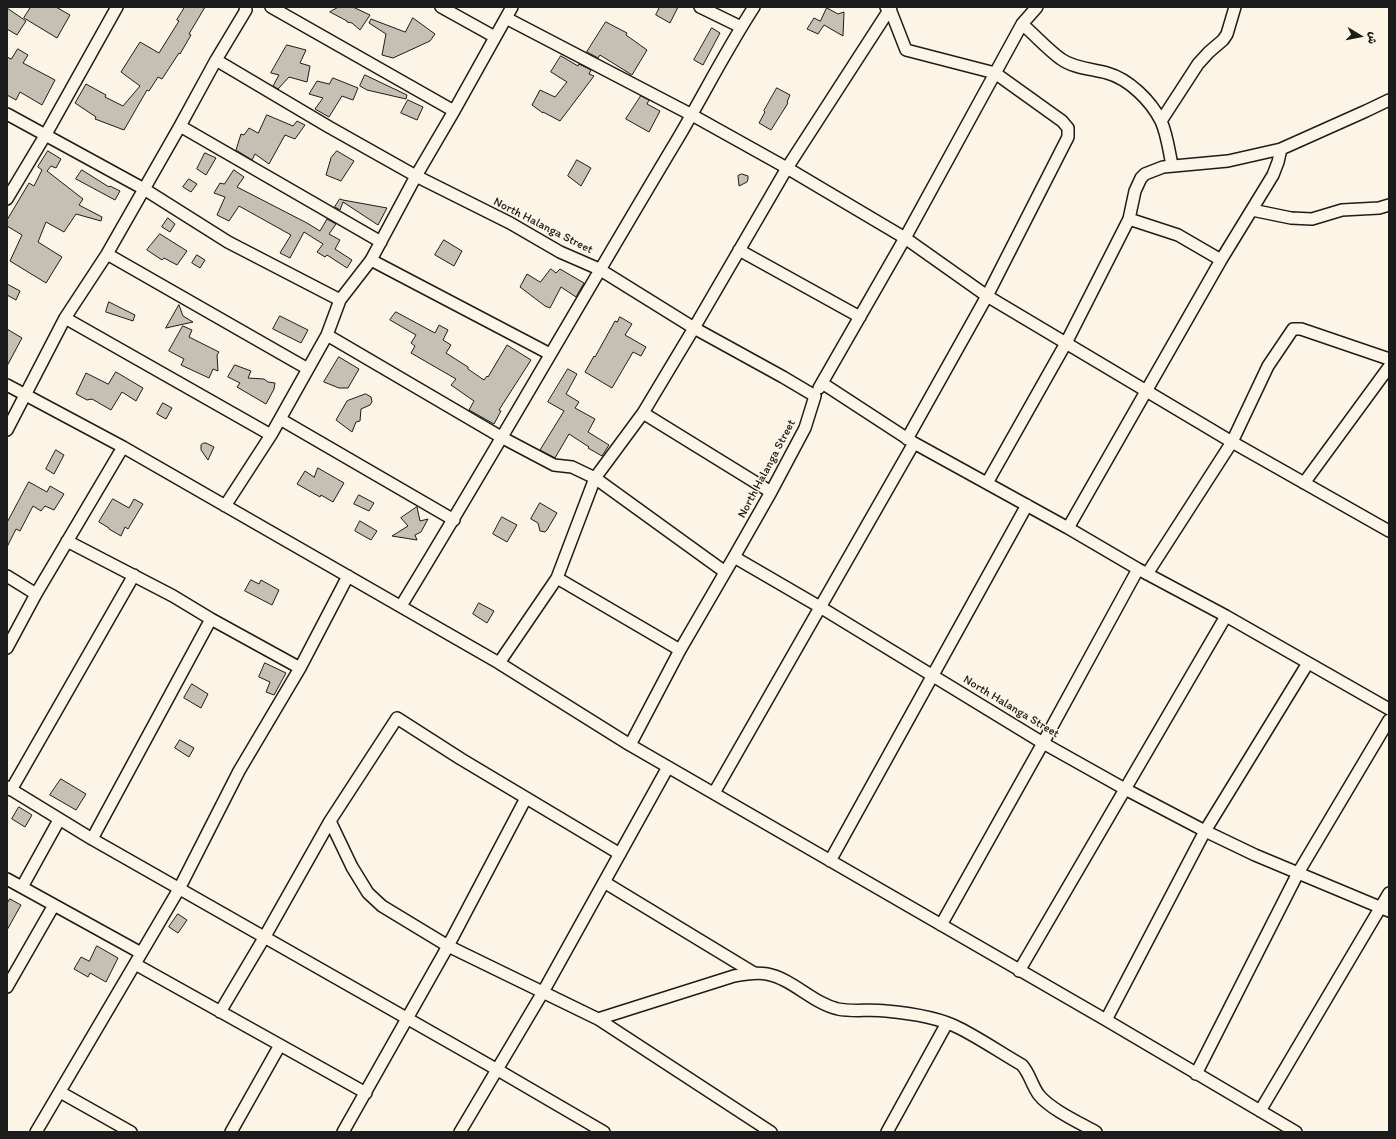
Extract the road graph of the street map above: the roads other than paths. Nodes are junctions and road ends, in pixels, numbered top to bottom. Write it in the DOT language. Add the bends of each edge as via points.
graph roads {
  1 [pos="117,7"];
  2 [pos="272,7"];
  3 [pos="441,7"];
  4 [pos="512,7"];
  5 [pos="700,7"];
  6 [pos="754,7"];
  7 [pos="1037,7"];
  8 [pos="1235,7"];
  9 [pos="246,8"];
  10 [pos="889,8"];
  11 [pos="506,18"];
  12 [pos="1022,24"];
  13 [pos="741,27"];
  14 [pos="495,37"];
  15 [pos="216,60"];
  16 [pos="995,73"];
  17 [pos="1389,100"];
  18 [pos="454,110"];
  19 [pos="7,114"];
  20 [pos="692,115"];
  21 [pos="1161,121"];
  22 [pos="180,126"];
  23 [pos="46,134"];
  24 [pos="1280,149"];
  25 [pos="1172,165"];
  26 [pos="787,168"];
  27 [pos="416,176"];
  28 [pos="144,189"];
  29 [pos="7,199"];
  30 [pos="1389,205"];
  31 [pos="1252,210"];
  32 [pos="1129,220"];
  33 [pos="905,238"];
  34 [pos="381,242"];
  35 [pos="739,250"];
  36 [pos="107,254"];
  37 [pos="371,260"];
  38 [pos="1221,260"];
  39 [pos="599,269"];
  40 [pos="987,296"];
  41 [pos="340,300"];
  42 [pos="860,317"];
  43 [pos="65,318"];
  44 [pos="694,328"];
  45 [pos="327,334"];
  46 [pos="1066,342"];
  47 [pos="550,354"];
  48 [pos="1389,359"];
  49 [pos="1389,367"];
  50 [pos="308,369"];
  51 [pos="822,383"];
  52 [pos="7,385"];
  53 [pos="1148,391"];
  54 [pos="26,395"];
  55 [pos="815,396"];
  56 [pos="643,413"];
  57 [pos="280,419"];
  58 [pos="7,430"];
  59 [pos="271,435"];
  60 [pos="501,437"];
  61 [pos="911,441"];
  62 [pos="1232,442"];
  63 [pos="123,447"];
  64 [pos="595,478"];
  65 [pos="987,483"];
  66 [pos="1304,483"];
  67 [pos="771,492"];
  68 [pos="1027,505"];
  69 [pos="225,506"];
  70 [pos="454,520"];
  71 [pos="1068,528"];
  72 [pos="1389,531"];
  73 [pos="67,541"];
  74 [pos="734,557"];
  75 [pos="725,572"];
  76 [pos="1143,572"];
  77 [pos="134,575"];
  78 [pos="7,576"];
  79 [pos="348,576"];
  80 [pos="557,578"];
  81 [pos="36,594"];
  82 [pos="401,606"];
  83 [pos="820,607"];
  84 [pos="1226,616"];
  85 [pos="211,619"];
  86 [pos="7,648"];
  87 [pos="680,650"];
  88 [pos="499,663"];
  89 [pos="1308,663"];
  90 [pos="300,668"];
  91 [pos="933,675"];
  92 [pos="1389,709"];
  93 [pos="1389,720"];
  94 [pos="1043,743"];
  95 [pos="630,745"];
  96 [pos="668,767"];
  97 [pos="9,789"];
  98 [pos="1125,789"];
  99 [pos="714,794"];
  100 [pos="526,798"];
  101 [pos="59,820"];
  102 [pos="330,821"];
  103 [pos="1205,831"];
  104 [pos="92,840"];
  105 [pos="620,854"];
  106 [pos="830,861"];
  107 [pos="1298,873"];
  108 [pos="7,879"];
  109 [pos="604,882"];
  110 [pos="22,887"];
  111 [pos="179,889"];
  112 [pos="1389,893"];
  113 [pos="54,905"];
  114 [pos="1385,909"];
  115 [pos="941,926"];
  116 [pos="264,938"];
  117 [pos="448,946"];
  118 [pos="141,953"];
  119 [pos="135,964"];
  120 [pos="1019,971"];
  121 [pos="754,973"];
  122 [pos="7,987"];
  123 [pos="542,992"];
  124 [pos="220,1012"];
  125 [pos="408,1019"];
  126 [pos="598,1019"];
  127 [pos="1106,1020"];
  128 [pos="947,1023"];
  129 [pos="280,1045"];
  130 [pos="496,1069"];
  131 [pos="1196,1074"];
  132 [pos="60,1092"];
  133 [pos="366,1093"];
  134 [pos="1260,1111"];
  135 [pos="36,1132"];
  136 [pos="130,1132"];
  137 [pos="231,1132"];
  138 [pos="343,1132"];
  139 [pos="460,1132"];
  140 [pos="604,1132"];
  141 [pos="771,1132"];
  142 [pos="887,1132"];
  143 [pos="1096,1132"];
  144 [pos="1296,1132"];
  1 -- 23 [label="street"];
  2 -- 18 [label="street"];
  3 -- 14 [label="street"];
  4 -- 11 [label="street"];
  5 -- 13 [label="street"];
  6 -- 13 [label="street"];
  7 -- 12 [label="street"];
  8 -- 21 [label="street" via="1227,34 1198,64"];
  9 -- 15 [label="street"];
  10 -- 16 [label="street" via="906,50"];
  10 -- 26 [label="street"];
  11 -- 14 [label="street"];
  11 -- 20 [label="street"];
  12 -- 16 [label="street"];
  12 -- 21 [label="street" via="1061,60 1116,75 1126,81 1138,91"];
  13 -- 20 [label="street"];
  14 -- 18 [label="street"];
  15 -- 22 [label="street"];
  15 -- 27 [label="street, North Halanga Street"];
  16 -- 33 [label="street"];
  16 -- 40 [label="street" via="1062,121 1068,128 1068,137"];
  17 -- 24 [label="street"];
  18 -- 27 [label="street"];
  19 -- 23 [label="street"];
  20 -- 26 [label="street"];
  20 -- 39 [label="street"];
  21 -- 25 [label="street"];
  22 -- 28 [label="street"];
  22 -- 34 [label="street"];
  23 -- 28 [label="street"];
  23 -- 29 [label="street"];
  24 -- 25 [label="street" via="1228,161"];
  24 -- 31 [label="street" via="1276,169"];
  25 -- 32 [label="street" via="1145,174 1141,178 1135,191"];
  26 -- 33 [label="street"];
  26 -- 35 [label="street"];
  27 -- 34 [label="street"];
  27 -- 39 [label="street, North Halanga Street" via="510,223 560,252"];
  28 -- 36 [label="street"];
  28 -- 41 [label="street" via="228,242"];
  30 -- 31 [label="street" via="1342,210 1312,219 1291,218"];
  31 -- 38 [label="street"];
  32 -- 38 [label="street" via="1178,235"];
  32 -- 46 [label="street"];
  33 -- 40 [label="street"];
  33 -- 42 [label="street"];
  34 -- 37 [label="street"];
  35 -- 42 [label="street"];
  35 -- 44 [label="street"];
  36 -- 43 [label="street"];
  36 -- 50 [label="street"];
  37 -- 41 [label="street"];
  37 -- 47 [label="street"];
  38 -- 53 [label="street"];
  39 -- 44 [label="street, North Halanga Street"];
  39 -- 47 [label="street"];
  40 -- 46 [label="street"];
  40 -- 61 [label="street"];
  41 -- 45 [label="street"];
  42 -- 51 [label="street"];
  43 -- 54 [label="street"];
  43 -- 59 [label="street"];
  44 -- 55 [label="street, North Halanga Street"];
  44 -- 56 [label="street"];
  45 -- 50 [label="street"];
  45 -- 60 [label="street"];
  46 -- 53 [label="street"];
  46 -- 65 [label="street"];
  47 -- 60 [label="street"];
  48 -- 62 [label="street" via="1301,329 1293,329 1268,366"];
  49 -- 66 [label="street"];
  50 -- 57 [label="street"];
  51 -- 55 [label="street"];
  51 -- 61 [label="street"];
  52 -- 54 [label="street"];
  53 -- 62 [label="street"];
  53 -- 71 [label="street"];
  54 -- 58 [label="street"];
  54 -- 63 [label="street"];
  55 -- 67 [label="street, North Halanga Street" via="805,428"];
  56 -- 64 [label="street"];
  56 -- 67 [label="street"];
  57 -- 59 [label="street"];
  57 -- 70 [label="street"];
  59 -- 69 [label="street"];
  60 -- 64 [label="street" via="554,465 572,468"];
  60 -- 70 [label="street"];
  61 -- 65 [label="street"];
  61 -- 83 [label="street"];
  62 -- 66 [label="street"];
  62 -- 76 [label="street"];
  63 -- 69 [label="street"];
  63 -- 73 [label="street"];
  64 -- 75 [label="street"];
  64 -- 80 [label="street"];
  65 -- 68 [label="street"];
  66 -- 72 [label="street"];
  67 -- 74 [label="street, North Halanga Street"];
  68 -- 71 [label="street"];
  68 -- 91 [label="street"];
  69 -- 79 [label="street"];
  70 -- 82 [label="street"];
  71 -- 76 [label="street"];
  73 -- 77 [label="street"];
  73 -- 81 [label="street"];
  74 -- 75 [label="street"];
  74 -- 83 [label="street, North Halanga Street"];
  75 -- 87 [label="street"];
  76 -- 84 [label="street"];
  76 -- 94 [label="street"];
  77 -- 85 [label="street"];
  77 -- 97 [label="street"];
  78 -- 81 [label="street"];
  79 -- 82 [label="street"];
  79 -- 90 [label="street"];
  80 -- 87 [label="street"];
  80 -- 88 [label="street"];
  81 -- 86 [label="street"];
  82 -- 88 [label="street"];
  83 -- 91 [label="street, North Halanga Street"];
  83 -- 99 [label="street"];
  84 -- 89 [label="street"];
  84 -- 98 [label="street"];
  85 -- 90 [label="street"];
  85 -- 104 [label="street"];
  87 -- 95 [label="street"];
  88 -- 95 [label="street"];
  89 -- 92 [label="street"];
  89 -- 103 [label="street"];
  90 -- 111 [label="street" via="239,772"];
  91 -- 94 [label="street, North Halanga Street"];
  91 -- 106 [label="street"];
  93 -- 107 [label="street"];
  94 -- 98 [label="street, North Halanga Street"];
  94 -- 115 [label="street"];
  95 -- 96 [label="street"];
  96 -- 99 [label="street"];
  96 -- 105 [label="street"];
  97 -- 101 [label="street"];
  98 -- 103 [label="street, North Halanga Street"];
  98 -- 120 [label="street"];
  99 -- 106 [label="street"];
  100 -- 102 [label="street" via="397,718"];
  100 -- 105 [label="street"];
  100 -- 117 [label="street"];
  101 -- 104 [label="street"];
  101 -- 110 [label="street"];
  102 -- 116 [label="street"];
  102 -- 117 [label="street" via="352,868 368,893 382,906"];
  103 -- 107 [label="street, North Halanga Street"];
  103 -- 127 [label="street"];
  104 -- 111 [label="street"];
  105 -- 109 [label="street"];
  106 -- 115 [label="street"];
  107 -- 114 [label="street, North Halanga Street"];
  107 -- 131 [label="street"];
  108 -- 110 [label="street"];
  109 -- 121 [label="street"];
  109 -- 123 [label="street"];
  110 -- 113 [label="street"];
  111 -- 116 [label="street"];
  111 -- 118 [label="street"];
  112 -- 114 [label="street"];
  113 -- 118 [label="street"];
  113 -- 122 [label="street"];
  114 -- 134 [label="street"];
  115 -- 120 [label="street"];
  116 -- 124 [label="street"];
  116 -- 125 [label="street"];
  117 -- 123 [label="street"];
  117 -- 125 [label="street"];
  118 -- 119 [label="street"];
  119 -- 124 [label="street"];
  119 -- 132 [label="street"];
  120 -- 127 [label="street"];
  121 -- 126 [label="street" via="727,978"];
  121 -- 128 [label="street" via="768,974 783,980 837,1009 886,1011"];
  123 -- 126 [label="street"];
  123 -- 130 [label="street"];
  124 -- 129 [label="street"];
  125 -- 130 [label="street"];
  125 -- 133 [label="street"];
  126 -- 141 [label="street"];
  127 -- 131 [label="street"];
  128 -- 142 [label="street"];
  128 -- 143 [label="street" via="1022,1065 1039,1095 1048,1104"];
  129 -- 133 [label="street"];
  129 -- 137 [label="street"];
  130 -- 139 [label="street"];
  130 -- 140 [label="street"];
  131 -- 134 [label="street"];
  132 -- 135 [label="street"];
  132 -- 136 [label="street"];
  133 -- 138 [label="street"];
  134 -- 144 [label="street"];
}
